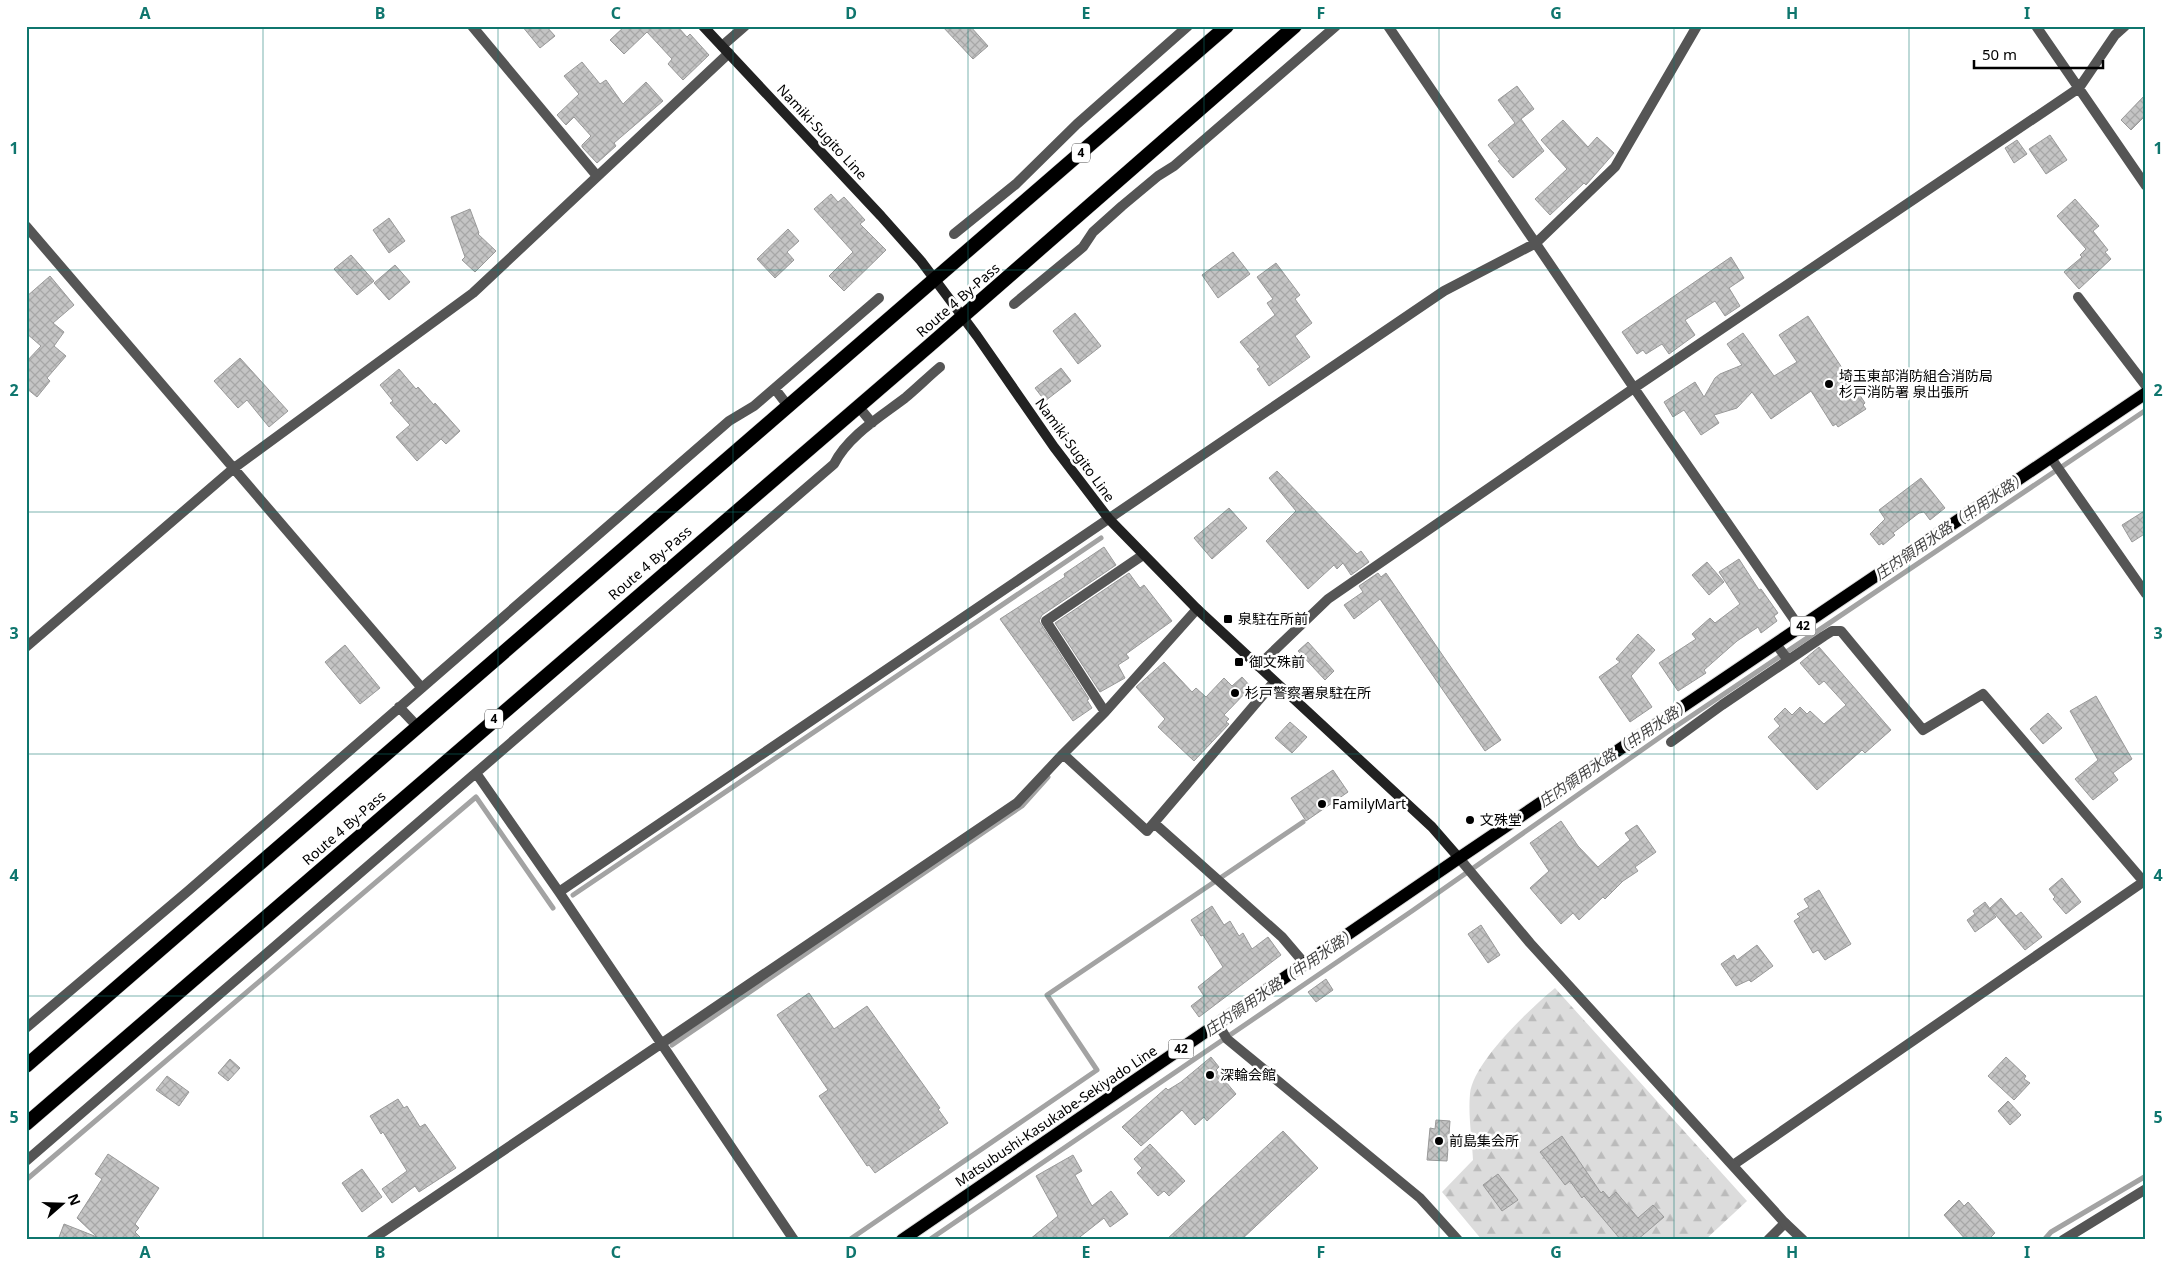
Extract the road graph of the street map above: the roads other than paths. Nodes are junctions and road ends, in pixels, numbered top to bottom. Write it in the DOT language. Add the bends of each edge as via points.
graph roads {
  1 [pos="472,26"];
  2 [pos="703,26"];
  3 [pos="745,26"];
  4 [pos="1188,26"];
  5 [pos="1227,26"];
  6 [pos="1295,26"];
  7 [pos="1336,26"];
  8 [pos="1388,26"];
  9 [pos="1697,26"];
  10 [pos="2036,26"];
  11 [pos="2125,26"];
  12 [pos="725,50"];
  13 [pos="2079,88"];
  14 [pos="597,176"];
  15 [pos="2146,186"];
  16 [pos="26,226"];
  17 [pos="954,234"];
  18 [pos="1536,243"];
  19 [pos="935,279"];
  20 [pos="2078,297"];
  21 [pos="879,298"];
  22 [pos="1014,304"];
  23 [pos="963,316"];
  24 [pos="940,367"];
  25 [pos="2146,386"];
  26 [pos="1634,388"];
  27 [pos="774,389"];
  28 [pos="2146,393"];
  29 [pos="788,406"];
  30 [pos="858,406"];
  31 [pos="872,423"];
  32 [pos="2051,458"];
  33 [pos="234,468"];
  34 [pos="1109,519"];
  35 [pos="1143,555"];
  36 [pos="2146,594"];
  37 [pos="1197,609"];
  38 [pos="1800,628"];
  39 [pos="1776,644"];
  40 [pos="26,648"];
  41 [pos="1788,660"];
  42 [pos="1258,666"];
  43 [pos="1274,682"];
  44 [pos="422,687"];
  45 [pos="399,707"];
  46 [pos="1105,712"];
  47 [pos="417,726"];
  48 [pos="1671,742"];
  49 [pos="1063,754"];
  50 [pos="476,773"];
  51 [pos="1154,823"];
  52 [pos="1459,858"];
  53 [pos="2145,881"];
  54 [pos="559,892"];
  55 [pos="1305,964"];
  56 [pos="1218,1024"];
  57 [pos="26,1028"];
  58 [pos="662,1044"];
  59 [pos="26,1066"];
  60 [pos="26,1124"];
  61 [pos="26,1161"];
  62 [pos="1733,1165"];
  63 [pos="2146,1189"];
  64 [pos="1785,1222"];
  65 [pos="370,1240"];
  66 [pos="794,1240"];
  67 [pos="902,1240"];
  68 [pos="1458,1240"];
  69 [pos="1768,1240"];
  70 [pos="1803,1240"];
  71 [pos="2063,1240"];
  1 -- 14 [label="street"];
  2 -- 12 [label="main road, Namiki-Sugito Line"];
  3 -- 12 [label="street"];
  4 -- 17 [label="street" via="1077,124 1016,184"];
  5 -- 19 [label="highway, Route 4 By-Pass / 4"];
  6 -- 23 [label="highway, Route 4 By-Pass / 4"];
  7 -- 22 [label="street" via="1174,166 1122,206 1093,232 1082,247"];
  8 -- 18 [label="street"];
  9 -- 18 [label="street" via="1615,167"];
  10 -- 13 [label="street"];
  11 -- 13 [label="street" via="2115,35"];
  12 -- 14 [label="street"];
  12 -- 19 [label="main road, Namiki-Sugito Line" via="882,216"];
  13 -- 15 [label="street"];
  13 -- 26 [label="street"];
  14 -- 33 [label="street" via="473,293"];
  16 -- 33 [label="street"];
  18 -- 26 [label="street"];
  18 -- 34 [label="street" via="1444,291"];
  19 -- 23 [label="main road, Namiki-Sugito Line"];
  19 -- 29 [label="highway, Route 4 By-Pass / 4"];
  20 -- 25 [label="street"];
  21 -- 27 [label="street"];
  23 -- 30 [label="highway, Route 4 By-Pass / 4"];
  23 -- 34 [label="main road, Namiki-Sugito Line" via="1054,447"];
  24 -- 31 [label="street"];
  26 -- 38 [label="street"];
  26 -- 42 [label="street" via="1328,599"];
  27 -- 29 [label="street"];
  27 -- 44 [label="street" via="729,422"];
  28 -- 32 [label="main road, Matsubushi-Kasukabe-Sekiyado Line / 42"];
  29 -- 47 [label="highway, Route 4 By-Pass / 4"];
  30 -- 31 [label="street"];
  30 -- 60 [label="highway, Route 4 By-Pass / 4"];
  31 -- 50 [label="street" via="840,452 834,464"];
  32 -- 36 [label="street"];
  32 -- 38 [label="main road, Matsubushi-Kasukabe-Sekiyado Line / 42"];
  33 -- 40 [label="street"];
  33 -- 44 [label="street"];
  34 -- 35 [label="main road, Namiki-Sugito Line"];
  34 -- 54 [label="street"];
  35 -- 37 [label="main road, Namiki-Sugito Line"];
  35 -- 46 [label="street" via="1046,622"];
  37 -- 42 [label="main road, Namiki-Sugito Line"];
  37 -- 46 [label="street"];
  38 -- 39 [label="main road, Matsubushi-Kasukabe-Sekiyado Line / 42"];
  39 -- 41 [label="street"];
  39 -- 52 [label="main road, Matsubushi-Kasukabe-Sekiyado Line / 42"];
  41 -- 48 [label="street"];
  41 -- 53 [label="street" via="1832,631 1841,631 1923,730 1984,694"];
  42 -- 43 [label="main road, Namiki-Sugito Line"];
  43 -- 51 [label="street"];
  43 -- 52 [label="main road, Namiki-Sugito Line" via="1432,827"];
  44 -- 45 [label="street"];
  45 -- 47 [label="street"];
  45 -- 57 [label="street"];
  46 -- 49 [label="street"];
  47 -- 59 [label="highway, Route 4 By-Pass / 4"];
  49 -- 51 [label="street" via="1147,831"];
  49 -- 58 [label="street" via="1017,803"];
  50 -- 54 [label="street"];
  50 -- 61 [label="street"];
  51 -- 55 [label="street" via="1282,937"];
  52 -- 55 [label="main road, Matsubushi-Kasukabe-Sekiyado Line / 42"];
  52 -- 62 [label="street" via="1530,944"];
  53 -- 62 [label="street"];
  54 -- 58 [label="street"];
  55 -- 56 [label="main road, Matsubushi-Kasukabe-Sekiyado Line / 42"];
  56 -- 67 [label="main road, Matsubushi-Kasukabe-Sekiyado Line / 42"];
  56 -- 68 [label="street" via="1227,1039 1420,1198"];
  58 -- 65 [label="street"];
  58 -- 66 [label="street"];
  62 -- 64 [label="street"];
  63 -- 71 [label="street"];
  64 -- 69 [label="street"];
  64 -- 70 [label="street"];
}
